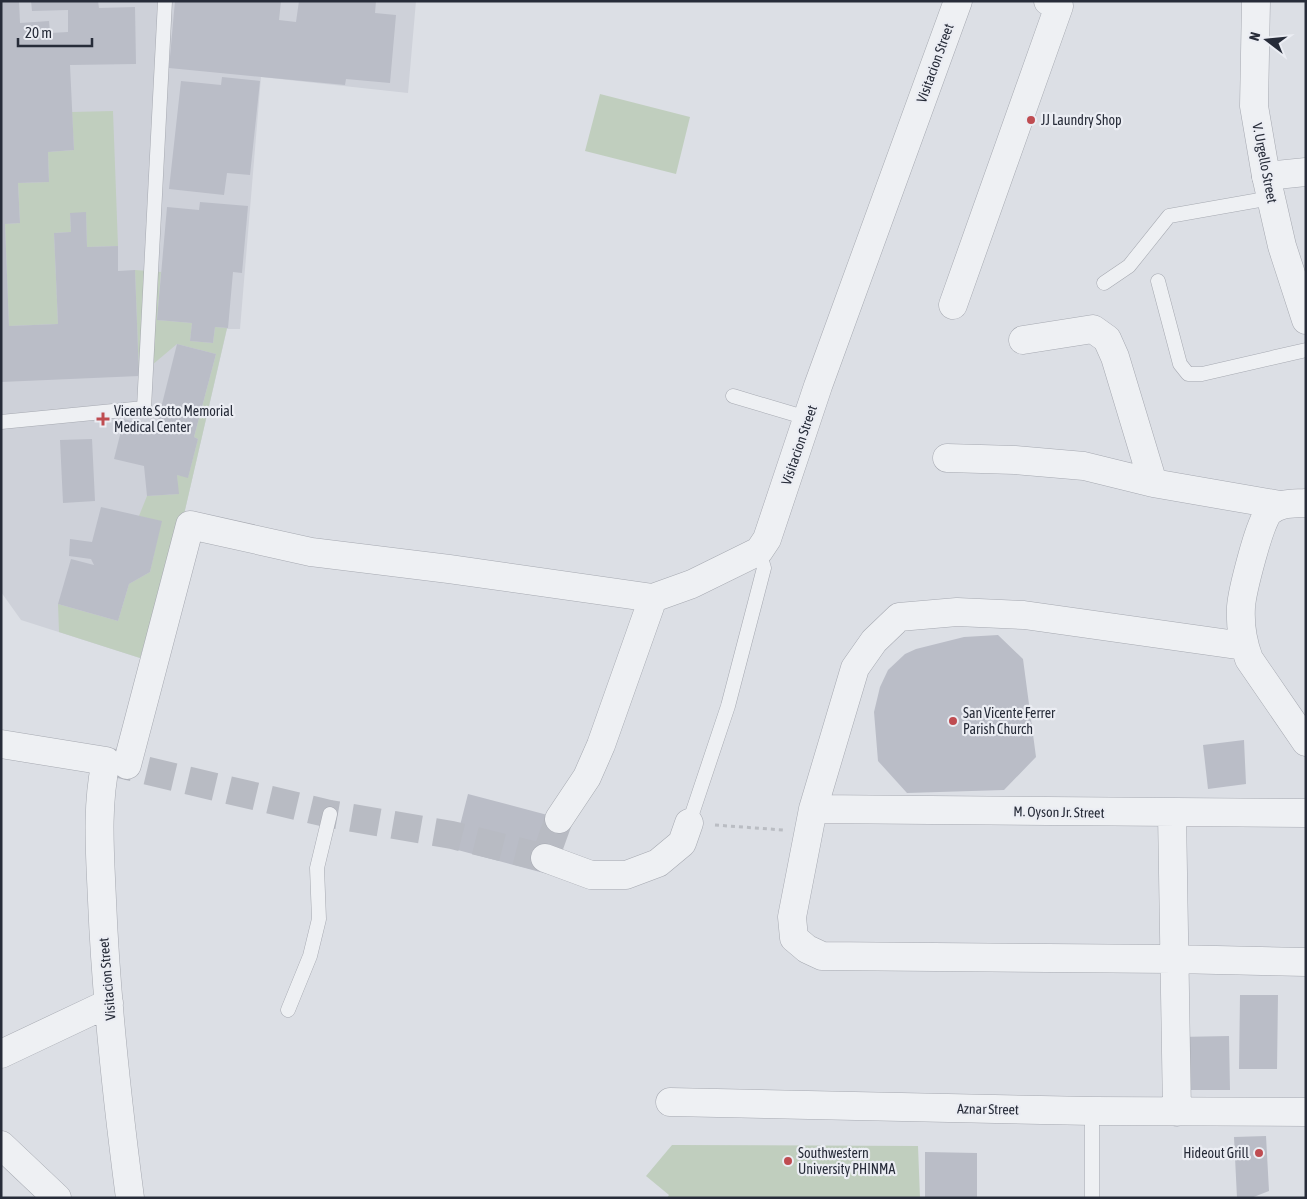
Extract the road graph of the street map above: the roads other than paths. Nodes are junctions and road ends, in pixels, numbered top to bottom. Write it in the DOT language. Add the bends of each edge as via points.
graph roads {
  1 [pos="165,1"];
  2 [pos="958,1"];
  3 [pos="1048,1"];
  4 [pos="1256,1"];
  5 [pos="1306,172"];
  6 [pos="1268,187"];
  7 [pos="1158,280"];
  8 [pos="1104,283"];
  9 [pos="953,305"];
  10 [pos="1306,320"];
  11 [pos="1023,340"];
  12 [pos="1306,350"];
  13 [pos="733,396"];
  14 [pos="807,418"];
  15 [pos="1,422"];
  16 [pos="947,458"];
  17 [pos="1153,483"];
  18 [pos="1293,504"];
  19 [pos="759,551"];
  20 [pos="653,598"];
  21 [pos="1244,646"];
  22 [pos="1306,742"];
  23 [pos="1,744"];
  24 [pos="116,763"];
  25 [pos="1172,813"];
  26 [pos="1306,813"];
  27 [pos="330,814"];
  28 [pos="559,819"];
  29 [pos="811,820"];
  30 [pos="689,823"];
  31 [pos="545,858"];
  32 [pos="1173,959"];
  33 [pos="1306,962"];
  34 [pos="109,1003"];
  35 [pos="288,1010"];
  36 [pos="1,1054"];
  37 [pos="670,1102"];
  38 [pos="1092,1111"];
  39 [pos="1177,1112"];
  40 [pos="1306,1112"];
  41 [pos="1,1145"];
  42 [pos="57,1198"];
  43 [pos="130,1198"];
  44 [pos="1092,1198"];
  1 -- 15 [label="lane" via="144,408"];
  2 -- 14 [label="street, Visitacion Street"];
  3 -- 9 [label="street" via="1059,6"];
  4 -- 6 [label="street, V. Urgello Street" via="1254,106"];
  5 -- 6 [label="street"];
  6 -- 8 [label="lane" via="1169,216 1129,266"];
  6 -- 10 [label="street, V. Urgello Street" via="1282,246"];
  7 -- 12 [label="lane" via="1180,364 1188,374 1202,374"];
  11 -- 17 [label="street" via="1093,329 1107,339"];
  13 -- 14 [label="lane"];
  14 -- 19 [label="street, Visitacion Street" via="767,539"];
  16 -- 17 [label="street" via="1084,466"];
  17 -- 18 [label="street"];
  18 -- 21 [label="street" via="1268,513 1255,547 1241,606"];
  19 -- 20 [label="street" via="692,584"];
  19 -- 30 [label="lane" via="764,568 758,595 728,706"];
  20 -- 24 [label="street, Visitacion Street" via="311,552 190,525"];
  20 -- 28 [label="street" via="601,745 587,777"];
  21 -- 22 [label="street" via="1249,659"];
  21 -- 29 [label="street" via="1024,615 957,612 899,617 874,641 855,668"];
  23 -- 24 [label="street"];
  24 -- 34 [label="street, Visitacion Street" via="99,790 98,824"];
  25 -- 26 [label="street, M. Oyson Jr. Street"];
  25 -- 29 [label="street, M. Oyson Jr. Street"];
  25 -- 32 [label="street"];
  27 -- 35 [label="lane" via="317,868 319,919 310,956"];
  29 -- 32 [label="street" via="792,917 794,938 807,950 822,956"];
  30 -- 31 [label="street" via="682,843 658,863 626,875 591,875"];
  32 -- 33 [label="street"];
  32 -- 39 [label="street"];
  34 -- 36 [label="street"];
  34 -- 43 [label="street, Visitacion Street"];
  37 -- 38 [label="street, Aznar Street"];
  38 -- 39 [label="street, Aznar Street"];
  38 -- 44 [label="lane"];
  39 -- 40 [label="street, Aznar Street"];
  41 -- 42 [label="street"];
}
